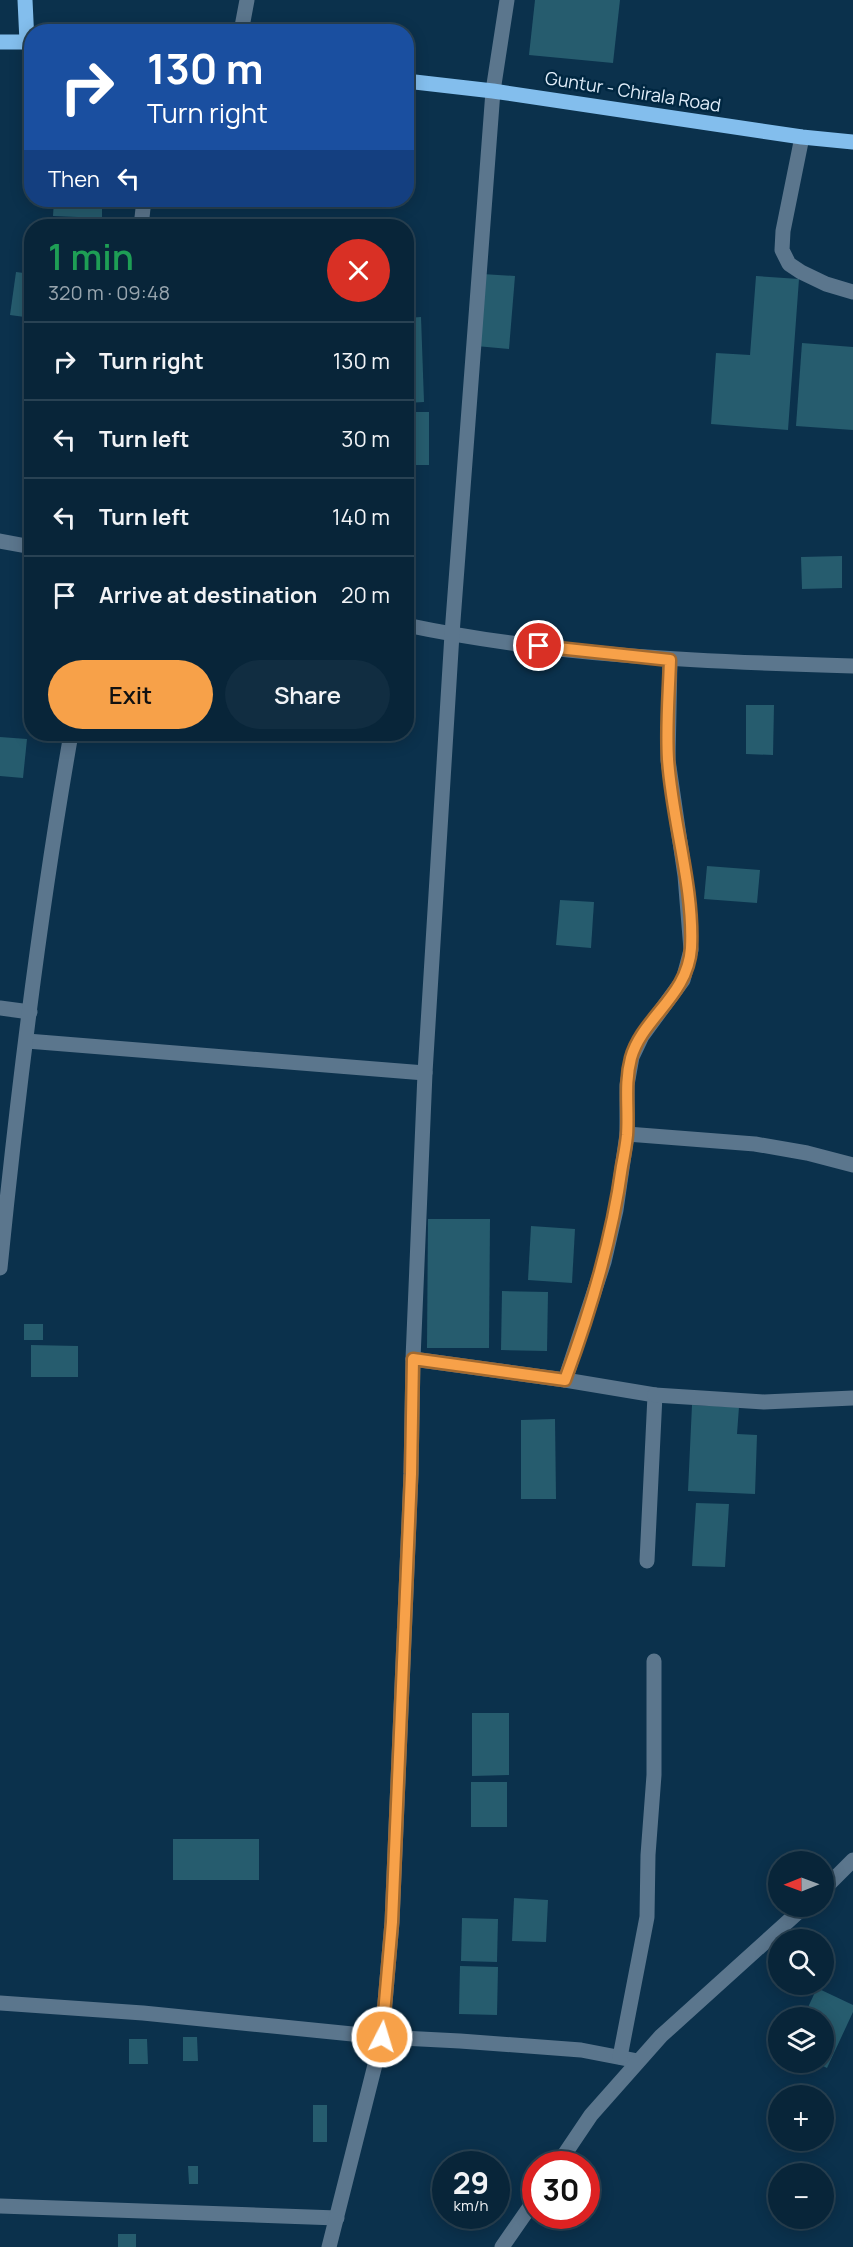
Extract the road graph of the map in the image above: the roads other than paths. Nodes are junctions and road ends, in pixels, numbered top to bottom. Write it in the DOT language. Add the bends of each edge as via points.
graph roads {
  1 [pos="25,0"];
  2 [pos="248,0"];
  3 [pos="507,0"];
  4 [pos="27,24"];
  5 [pos="243,24"];
  6 [pos="0,42"];
  7 [pos="24,42"];
  8 [pos="414,82"];
  9 [pos="493,91"];
  10 [pos="802,137"];
  11 [pos="853,142"];
  12 [pos="853,292"];
  13 [pos="0,541"];
  14 [pos="24,546"];
  15 [pos="414,627"];
  16 [pos="452,634"];
  17 [pos="670,660"];
  18 [pos="853,666"];
  19 [pos="70,741"];
  20 [pos="0,1008"];
  21 [pos="30,1012"];
  22 [pos="27,1041"];
  23 [pos="425,1073"];
  24 [pos="627,1134"];
  25 [pos="853,1165"];
  26 [pos="4,1192"];
  27 [pos="0,1268"];
  28 [pos="413,1359"];
  29 [pos="565,1380"];
  30 [pos="655,1395"];
  31 [pos="853,1398"];
  32 [pos="647,1561"];
  33 [pos="654,1662"];
  34 [pos="853,1860"];
  35 [pos="834,1879"];
  36 [pos="793,1917"];
  37 [pos="0,2003"];
  38 [pos="382,2037"];
  39 [pos="620,2057"];
  40 [pos="638,2061"];
  41 [pos="567,2151"];
  42 [pos="0,2206"];
  43 [pos="337,2218"];
  44 [pos="522,2218"];
  45 [pos="329,2247"];
  46 [pos="502,2247"];
  1 -- 4 [label="main road"];
  2 -- 5 [label="street"];
  3 -- 9 [label="street"];
  6 -- 7 [label="main road"];
  8 -- 9 [label="main road, Guntur - Chirala Road"];
  9 -- 10 [label="main road, Guntur - Chirala Road"];
  9 -- 16 [label="street"];
  10 -- 11 [label="main road, Guntur - Chirala Road"];
  10 -- 12 [label="street" via="782,250 789,264 801,273"];
  13 -- 14 [label="street"];
  15 -- 16 [label="street"];
  16 -- 17 [label="street"];
  16 -- 23 [label="street"];
  17 -- 18 [label="street"];
  17 -- 24 [label="street" via="668,760 691,950 683,980 642,1036 632,1057 627,1085"];
  19 -- 21 [label="street"];
  20 -- 21 [label="street"];
  21 -- 22 [label="street"];
  22 -- 23 [label="street"];
  22 -- 26 [label="street"];
  23 -- 28 [label="street"];
  24 -- 25 [label="street" via="755,1144"];
  24 -- 29 [label="street" via="604,1262"];
  26 -- 27 [label="street"];
  28 -- 29 [label="street"];
  28 -- 38 [label="street" via="392,1922"];
  29 -- 30 [label="street"];
  30 -- 31 [label="street" via="764,1402"];
  30 -- 32 [label="street"];
  33 -- 39 [label="street" via="654,1775 647,1917"];
  34 -- 35 [label="street"];
  36 -- 40 [label="street"];
  37 -- 38 [label="street"];
  38 -- 39 [label="street" via="537,2046"];
  38 -- 43 [label="street"];
  39 -- 40 [label="street"];
  40 -- 41 [label="street" via="591,2115"];
  42 -- 43 [label="street"];
  43 -- 45 [label="street"];
  44 -- 46 [label="street"];
}
